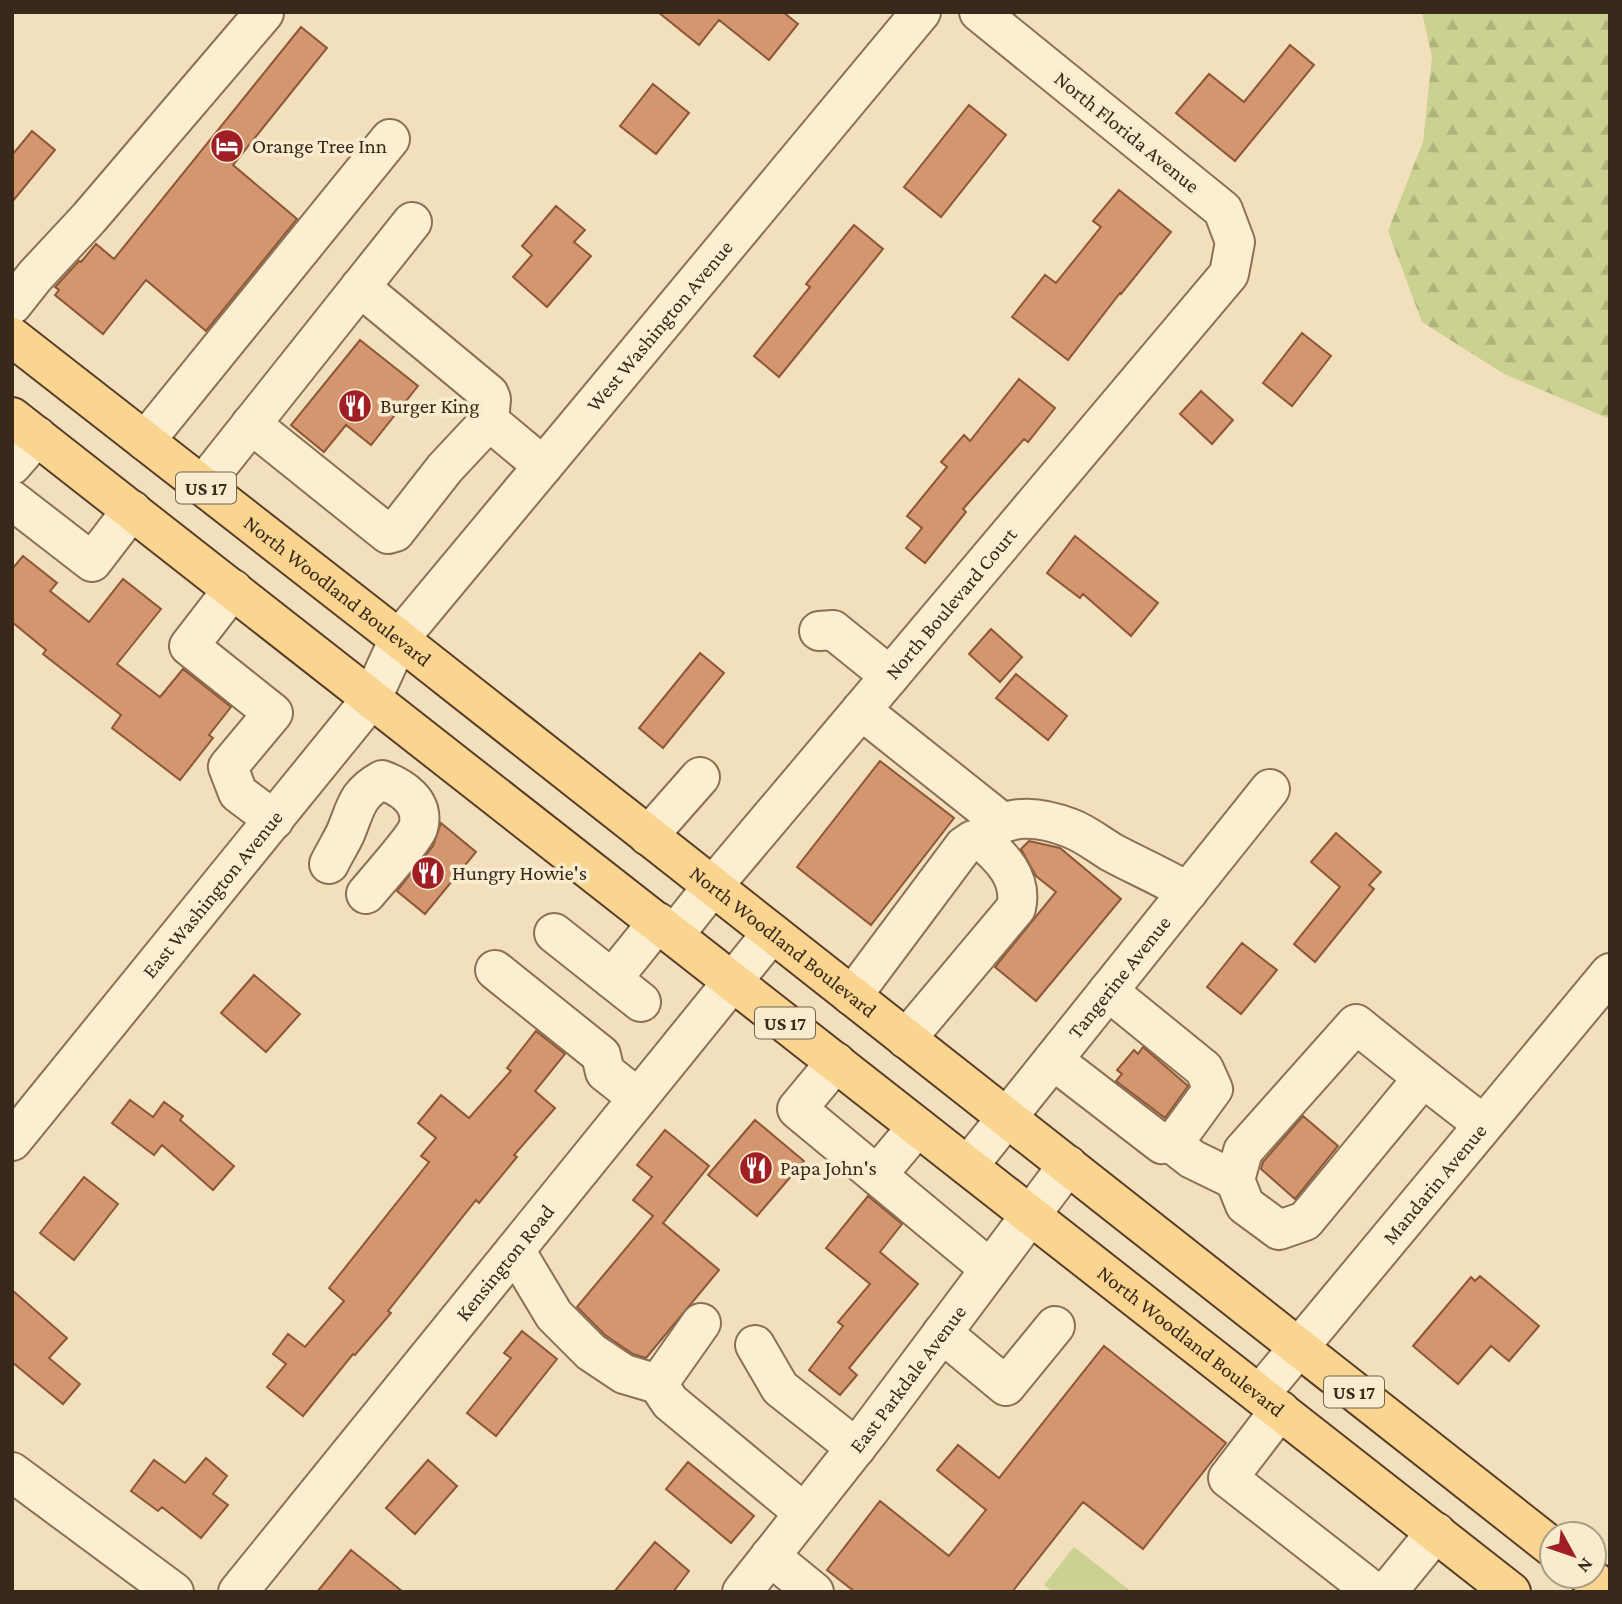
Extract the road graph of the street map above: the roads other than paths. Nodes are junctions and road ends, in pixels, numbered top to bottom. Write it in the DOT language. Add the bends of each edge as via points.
graph roads {
  1 [pos="921,12"];
  2 [pos="979,12"];
  3 [pos="264,13"];
  4 [pos="390,139"];
  5 [pos="412,222"];
  6 [pos="1229,274"];
  7 [pos="20,283"];
  8 [pos="360,287"];
  9 [pos="12,337"];
  10 [pos="490,410"];
  11 [pos="251,424"];
  12 [pos="25,426"];
  13 [pos="145,441"];
  14 [pos="12,465"];
  15 [pos="543,466"];
  16 [pos="202,486"];
  17 [pos="12,500"];
  18 [pos="132,510"];
  19 [pos="233,589"];
  20 [pos="819,631"];
  21 [pos="399,639"];
  22 [pos="890,676"];
  23 [pos="372,698"];
  24 [pos="861,710"];
  25 [pos="699,776"];
  26 [pos="1270,789"];
  27 [pos="274,820"];
  28 [pos="992,831"];
  29 [pos="648,836"];
  30 [pos="329,864"];
  31 [pos="712,887"];
  32 [pos="1188,891"];
  33 [pos="366,894"];
  34 [pos="666,929"];
  35 [pos="554,933"];
  36 [pos="772,933"];
  37 [pos="495,970"];
  38 [pos="1610,973"];
  39 [pos="733,981"];
  40 [pos="1108,991"];
  41 [pos="852,996"];
  42 [pos="906,1039"];
  43 [pos="1053,1060"];
  44 [pos="836,1062"];
  45 [pos="1423,1078"];
  46 [pos="638,1098"];
  47 [pos="1007,1118"];
  48 [pos="1483,1124"];
  49 [pos="918,1127"];
  50 [pos="12,1141"];
  51 [pos="1169,1141"];
  52 [pos="1068,1165"];
  53 [pos="968,1166"];
  54 [pos="877,1175"];
  55 [pos="1235,1180"];
  56 [pos="1030,1215"];
  57 [pos="515,1250"];
  58 [pos="990,1269"];
  59 [pos="701,1323"];
  60 [pos="1055,1326"];
  61 [pos="942,1334"];
  62 [pos="755,1345"];
  63 [pos="1297,1347"];
  64 [pos="658,1384"];
  65 [pos="1270,1402"];
  66 [pos="856,1448"];
  67 [pos="12,1472"];
  68 [pos="804,1513"];
  69 [pos="1436,1532"];
  70 [pos="1538,1536"];
  71 [pos="770,1556"];
  72 [pos="174,1592"];
  73 [pos="237,1592"];
  74 [pos="742,1592"];
  75 [pos="814,1592"];
  76 [pos="1374,1592"];
  77 [pos="1387,1592"];
  78 [pos="1511,1592"];
  1 -- 15 [label="street, West Washington Avenue"];
  2 -- 6 [label="street, North Florida Avenue" via="1223,210 1235,242"];
  3 -- 7 [label="street" via="89,218"];
  4 -- 13 [label="street"];
  5 -- 8 [label="street"];
  6 -- 22 [label="street, North Boulevard Court"];
  8 -- 10 [label="street" via="489,394"];
  8 -- 11 [label="street"];
  9 -- 13 [label="main road, North Woodland Boulevard / US 17"];
  10 -- 11 [label="street" via="395,532 388,534"];
  10 -- 15 [label="street"];
  11 -- 16 [label="street"];
  12 -- 14 [label="street"];
  12 -- 18 [label="main road, North Woodland Boulevard / US 17"];
  13 -- 16 [label="main road, North Woodland Boulevard / US 17"];
  15 -- 21 [label="street, West Washington Avenue"];
  16 -- 21 [label="main road, North Woodland Boulevard / US 17"];
  17 -- 18 [label="street" via="92,562"];
  18 -- 19 [label="main road, North Woodland Boulevard / US 17"];
  19 -- 23 [label="main road, North Woodland Boulevard / US 17"];
  19 -- 27 [label="street" via="189,646 273,713 228,767 238,793"];
  20 -- 22 [label="street" via="833,630"];
  21 -- 23 [label="street, East Washington Avenue"];
  21 -- 29 [label="main road, North Woodland Boulevard / US 17"];
  22 -- 24 [label="street, North Boulevard Court"];
  23 -- 27 [label="street, East Washington Avenue"];
  23 -- 34 [label="main road, North Woodland Boulevard / US 17"];
  24 -- 28 [label="street"];
  24 -- 31 [label="street, North Boulevard Court"];
  25 -- 29 [label="street"];
  26 -- 32 [label="street, Tangerine Avenue"];
  27 -- 50 [label="street, East Washington Avenue"];
  28 -- 32 [label="street" via="1015,818 1071,828"];
  28 -- 41 [label="street" via="964,846"];
  28 -- 42 [label="street" via="1019,894 1016,908"];
  29 -- 31 [label="main road, North Woodland Boulevard / US 17"];
  30 -- 33 [label="street" via="355,804 368,788 382,780 400,786 412,797 418,828"];
  31 -- 34 [label="street, North Boulevard Court"];
  31 -- 36 [label="main road, North Woodland Boulevard / US 17"];
  32 -- 40 [label="street, Tangerine Avenue"];
  34 -- 35 [label="street, North Boulevard Court" via="626,991"];
  34 -- 39 [label="main road, North Woodland Boulevard / US 17"];
  36 -- 39 [label="street, Kensington Road"];
  36 -- 41 [label="main road, North Woodland Boulevard / US 17"];
  37 -- 46 [label="street" via="601,1055 605,1072"];
  38 -- 48 [label="street, Mandarin Avenue"];
  39 -- 44 [label="main road, North Woodland Boulevard / US 17"];
  39 -- 46 [label="street, Kensington Road"];
  40 -- 43 [label="street, Tangerine Avenue"];
  40 -- 51 [label="street" via="1205,1069 1213,1089 1178,1137"];
  41 -- 42 [label="main road, North Woodland Boulevard / US 17"];
  42 -- 47 [label="main road, North Woodland Boulevard / US 17"];
  43 -- 47 [label="street, Tangerine Avenue"];
  43 -- 51 [label="street" via="1162,1144"];
  44 -- 49 [label="main road, North Woodland Boulevard / US 17"];
  44 -- 54 [label="street" via="797,1110"];
  45 -- 48 [label="street"];
  45 -- 55 [label="street" via="1305,1222 1279,1230 1245,1205"];
  45 -- 55 [label="street" via="1356,1024 1243,1151"];
  46 -- 57 [label="street, Kensington Road"];
  47 -- 52 [label="main road, North Woodland Boulevard / US 17"];
  47 -- 53 [label="street, Tangerine Avenue"];
  48 -- 63 [label="street, Mandarin Avenue"];
  49 -- 53 [label="main road, North Woodland Boulevard / US 17"];
  49 -- 54 [label="street"];
  51 -- 55 [label="street" via="1192,1159"];
  52 -- 56 [label="street, East Parkdale Avenue"];
  52 -- 63 [label="main road, North Woodland Boulevard / US 17"];
  53 -- 56 [label="main road, North Woodland Boulevard / US 17"];
  54 -- 58 [label="street"];
  56 -- 58 [label="street, East Parkdale Avenue"];
  56 -- 65 [label="main road, North Woodland Boulevard / US 17"];
  57 -- 64 [label="street" via="554,1315 591,1352 624,1374"];
  57 -- 73 [label="street, Kensington Road"];
  58 -- 61 [label="street, East Parkdale Avenue"];
  59 -- 64 [label="street"];
  60 -- 61 [label="street" via="1006,1386"];
  61 -- 66 [label="street, East Parkdale Avenue"];
  62 -- 66 [label="street" via="780,1388"];
  63 -- 65 [label="street, Mandarin Avenue"];
  63 -- 70 [label="main road, North Woodland Boulevard / US 17"];
  64 -- 68 [label="street" via="670,1402"];
  65 -- 69 [label="main road, North Woodland Boulevard / US 17"];
  65 -- 76 [label="street, Mandarin Avenue" via="1228,1478"];
  66 -- 68 [label="street, East Parkdale Avenue"];
  67 -- 72 [label="street"];
  68 -- 71 [label="street, East Parkdale Avenue"];
  69 -- 77 [label="street"];
  69 -- 78 [label="main road, North Woodland Boulevard / US 17"];
  71 -- 74 [label="street, East Parkdale Avenue"];
  71 -- 75 [label="street"];
}
